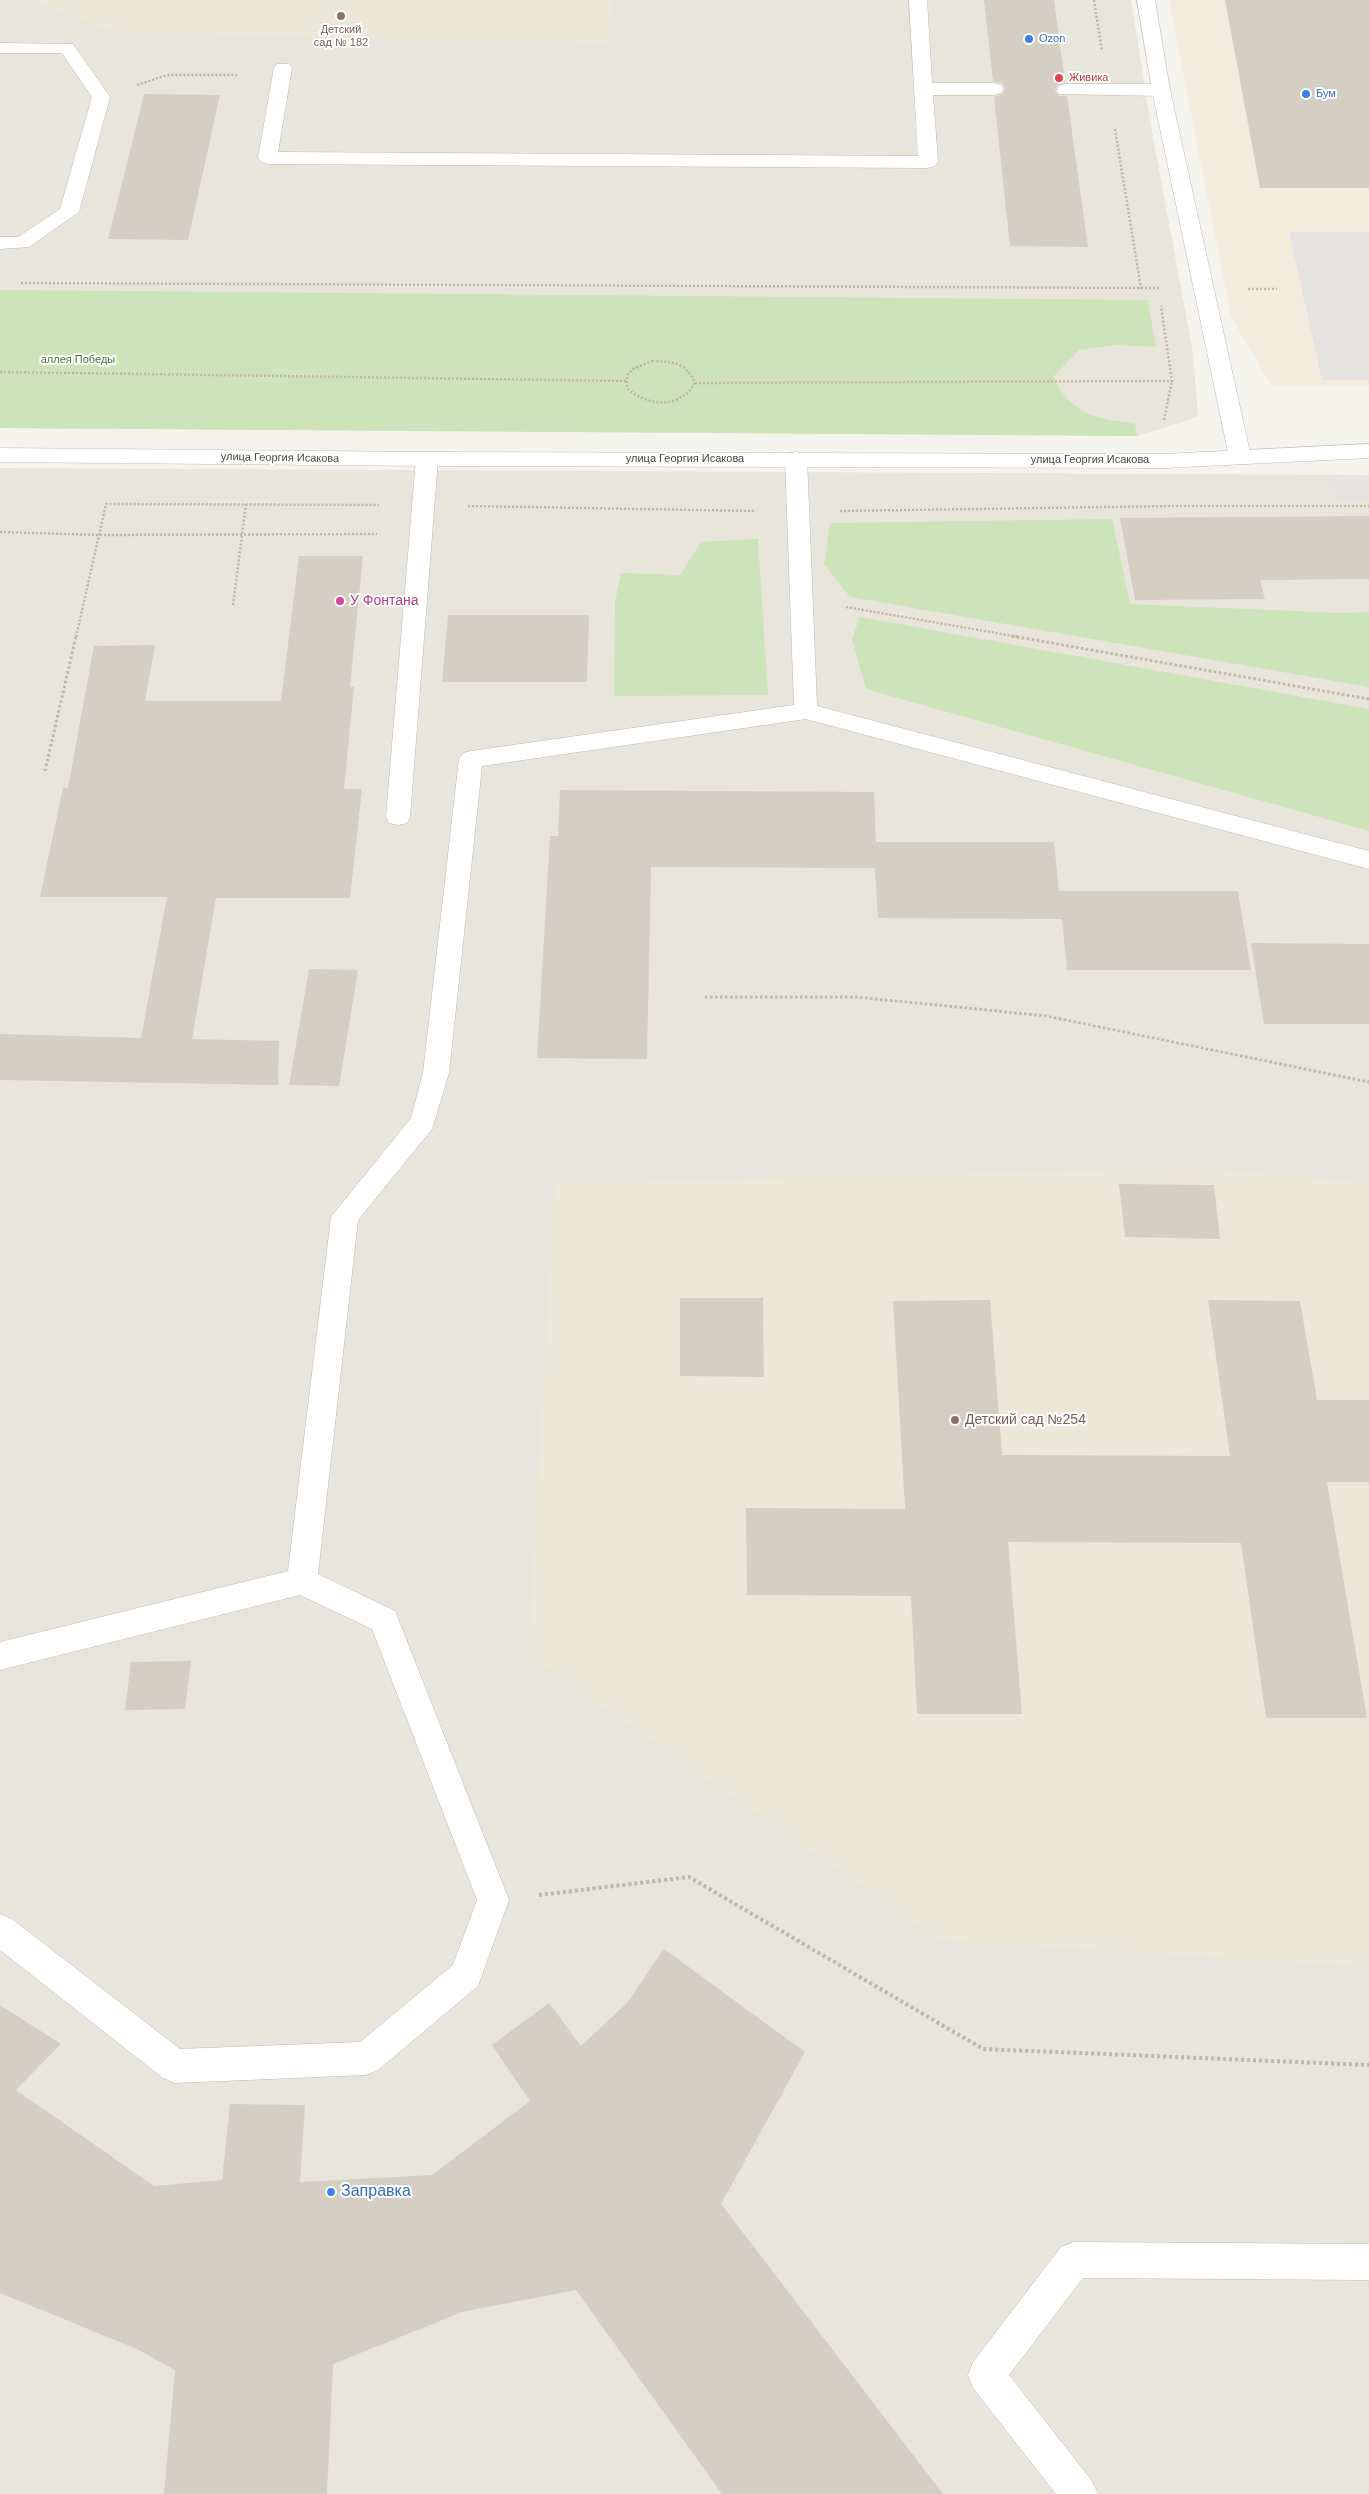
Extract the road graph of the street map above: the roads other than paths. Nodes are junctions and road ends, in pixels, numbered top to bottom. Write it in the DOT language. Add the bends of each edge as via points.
graph roads {
  1 [pos="918,0"];
  2 [pos="1146,0"];
  3 [pos="0,48"];
  4 [pos="282,72"];
  5 [pos="923,88"];
  6 [pos="994,89"];
  7 [pos="1066,90"];
  8 [pos="1161,90"];
  9 [pos="0,243"];
  10 [pos="1369,451"];
  11 [pos="0,455"];
  12 [pos="1240,457"];
  13 [pos="427,459"];
  14 [pos="796,459"];
  15 [pos="806,712"];
  16 [pos="398,817"];
  17 [pos="1369,860"];
  18 [pos="302,1581"];
  19 [pos="0,1656"];
  20 [pos="0,1930"];
  21 [pos="1369,2262"];
  22 [pos="1079,2494"];
  1 -- 5 [label="street"];
  2 -- 8 [label="street"];
  3 -- 9 [label="street" via="67,48 101,97 69,212 22,243"];
  4 -- 5 [label="street" via="268,158 928,162"];
  5 -- 6 [label="street"];
  7 -- 8 [label="street"];
  8 -- 12 [label="street"];
  10 -- 12 [label="street, улица Георгия Исакова"];
  11 -- 13 [label="street, улица Георгия Исакова"];
  12 -- 14 [label="street, улица Георгия Исакова" via="1164,461"];
  13 -- 14 [label="street, улица Георгия Исакова"];
  13 -- 16 [label="street"];
  14 -- 15 [label="street"];
  15 -- 17 [label="street"];
  15 -- 18 [label="street" via="471,759 436,1073 423,1122 345,1217"];
  18 -- 19 [label="street"];
  18 -- 20 [label="street" via="384,1620 493,1900 466,1975 366,2058 175,2066"];
  21 -- 22 [label="street" via="1074,2260 986,2375"];
}
